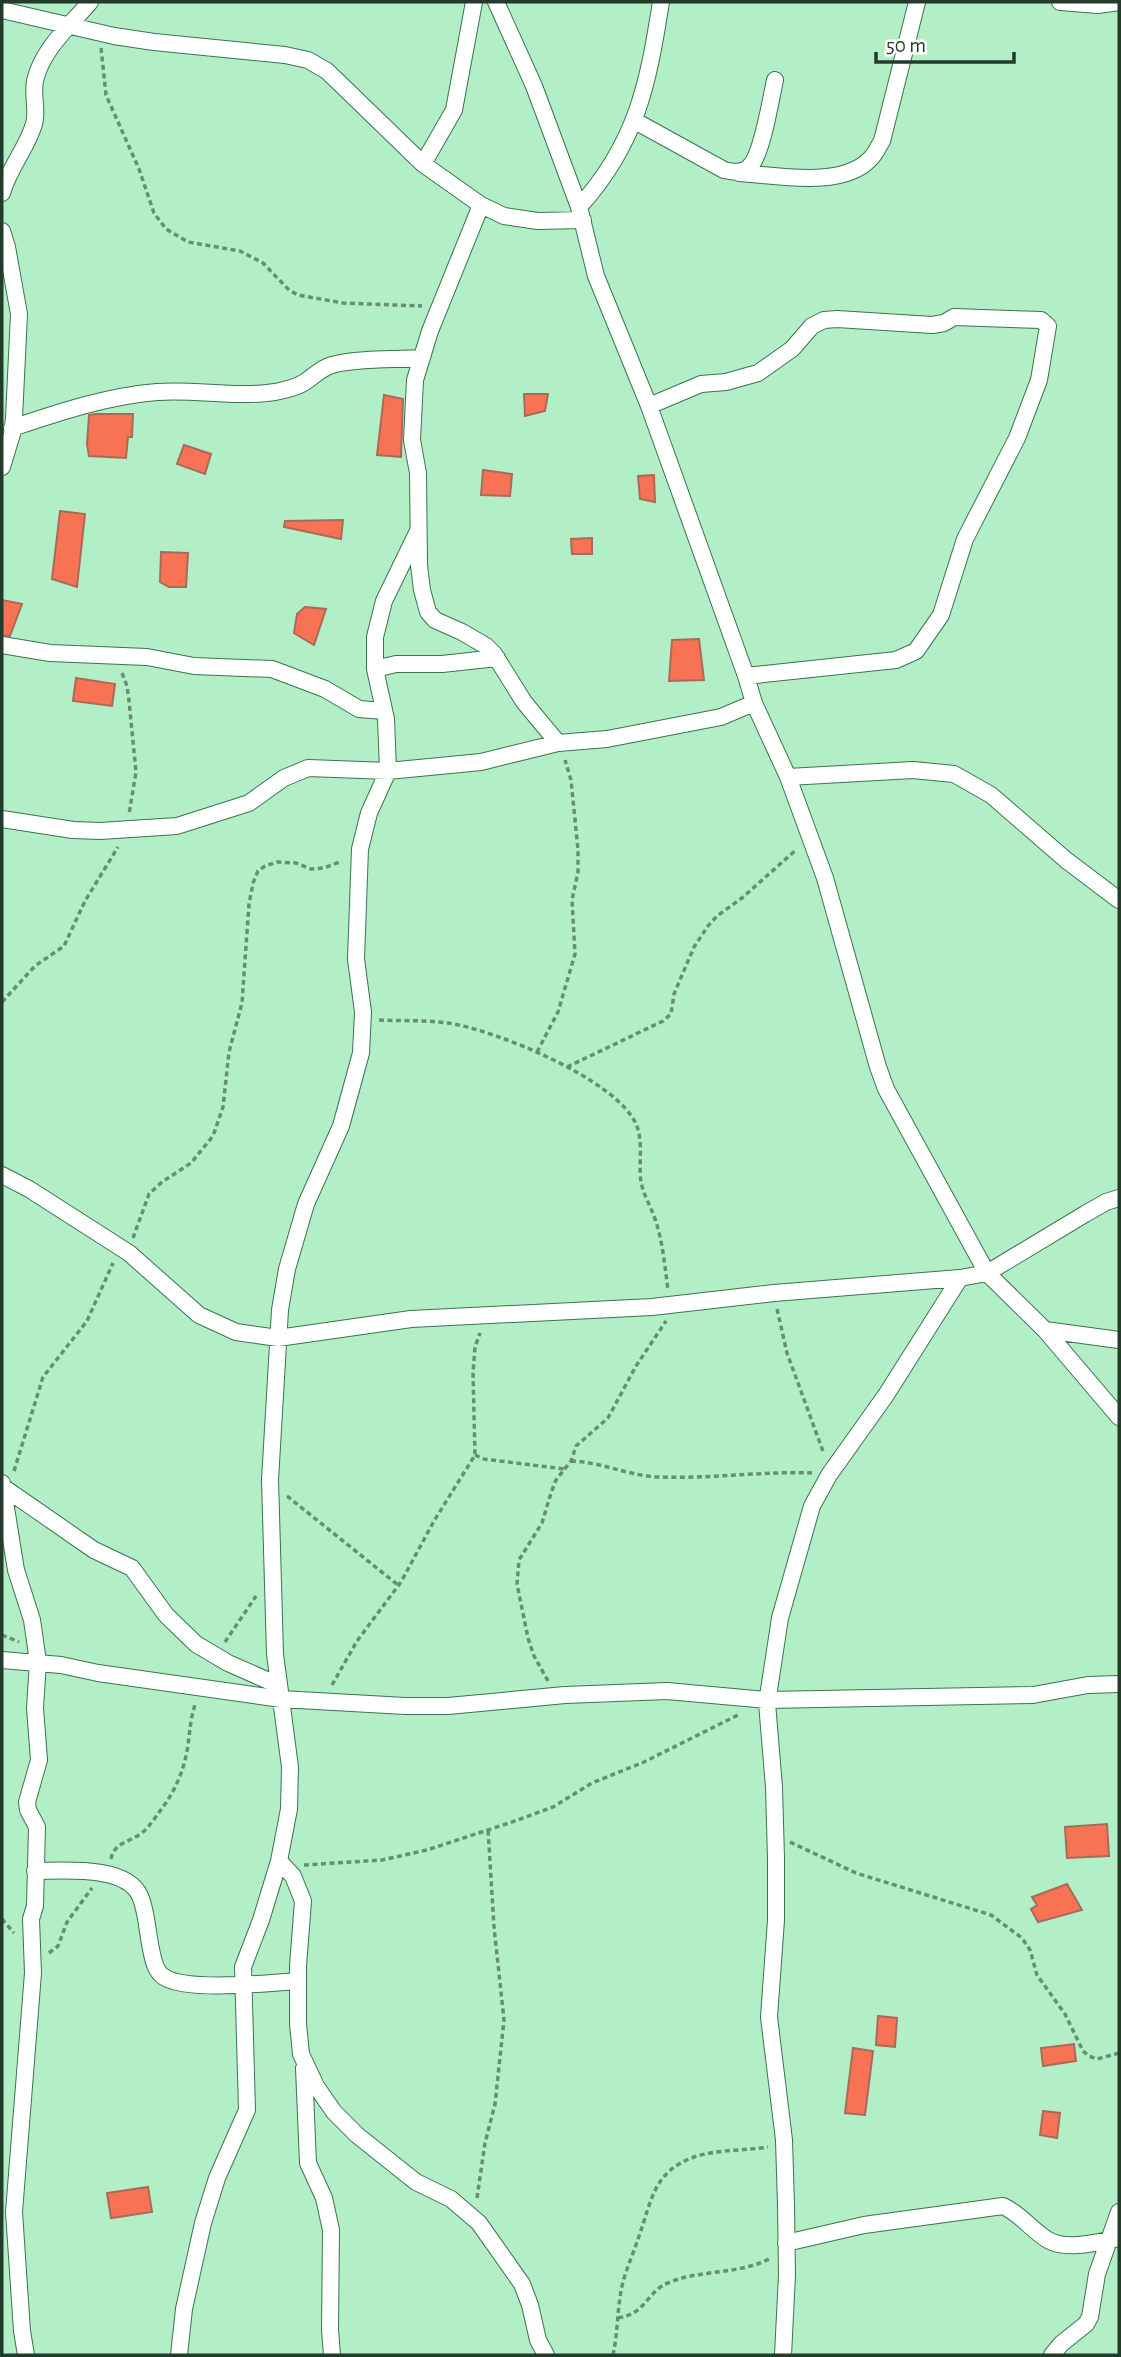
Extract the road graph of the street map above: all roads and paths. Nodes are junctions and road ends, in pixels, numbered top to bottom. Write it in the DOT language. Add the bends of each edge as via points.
graph roads {
  1 [pos="90,2"];
  2 [pos="474,2"];
  3 [pos="661,2"];
  4 [pos="916,2"];
  5 [pos="1060,2"];
  6 [pos="1119,2"];
  7 [pos="498,3"];
  8 [pos="2,10"];
  9 [pos="71,25"];
  10 [pos="100,32"];
  11 [pos="775,80"];
  12 [pos="635,121"];
  13 [pos="423,164"];
  14 [pos="739,173"];
  15 [pos="2,193"];
  16 [pos="481,205"];
  17 [pos="581,213"];
  18 [pos="2,231"];
  19 [pos="440,306"];
  20 [pos="422,358"];
  21 [pos="649,406"];
  22 [pos="12,428"];
  23 [pos="2,467"];
  24 [pos="418,530"];
  25 [pos="2,645"];
  26 [pos="106,655"];
  27 [pos="497,658"];
  28 [pos="375,670"];
  29 [pos="746,676"];
  30 [pos="754,703"];
  31 [pos="384,711"];
  32 [pos="558,743"];
  33 [pos="388,771"];
  34 [pos="788,776"];
  35 [pos="2,819"];
  36 [pos="123,830"];
  37 [pos="808,838"];
  38 [pos="360,849"];
  39 [pos="1119,900"];
  40 [pos="2,1002"];
  41 [pos="363,1018"];
  42 [pos="537,1052"];
  43 [pos="566,1067"];
  44 [pos="2,1175"];
  45 [pos="1119,1198"];
  46 [pos="125,1251"];
  47 [pos="987,1273"];
  48 [pos="960,1278"];
  49 [pos="774,1293"];
  50 [pos="670,1305"];
  51 [pos="489,1317"];
  52 [pos="1045,1330"];
  53 [pos="278,1338"];
  54 [pos="1119,1340"];
  55 [pos="1119,1417"];
  56 [pos="475,1455"];
  57 [pos="571,1461"];
  58 [pos="564,1469"];
  59 [pos="831,1474"];
  60 [pos="270,1480"];
  61 [pos="3,1485"];
  62 [pos="274,1571"];
  63 [pos="399,1586"];
  64 [pos="216,1656"];
  65 [pos="2,1660"];
  66 [pos="38,1662"];
  67 [pos="1119,1684"];
  68 [pos="201,1688"];
  69 [pos="279,1692"];
  70 [pos="559,1695"];
  71 [pos="315,1700"];
  72 [pos="766,1700"];
  73 [pos="488,1829"];
  74 [pos="775,1835"];
  75 [pos="279,1861"];
  76 [pos="35,1871"];
  77 [pos="107,1874"];
  78 [pos="33,1956"];
  79 [pos="298,1981"];
  80 [pos="242,1983"];
  81 [pos="1119,2053"];
  82 [pos="304,2062"];
  83 [pos="784,2145"];
  84 [pos="1119,2213"];
  85 [pos="477,2221"];
  86 [pos="1114,2239"];
  87 [pos="786,2243"];
  88 [pos="618,2318"];
  89 [pos="26,2355"];
  90 [pos="179,2355"];
  91 [pos="332,2355"];
  92 [pos="545,2355"];
  93 [pos="613,2355"];
  94 [pos="783,2355"];
  95 [pos="1052,2355"];
  1 -- 9 [label="street"];
  2 -- 13 [label="street" via="454,110"];
  3 -- 12 [label="street" via="652,61"];
  4 -- 14 [label="street" via="882,141 870,160 828,178"];
  5 -- 6 [label="street"];
  7 -- 17 [label="street"];
  8 -- 9 [label="street"];
  9 -- 10 [label="street"];
  9 -- 15 [label="street" via="38,71 33,127"];
  10 -- 13 [label="street" via="308,60 327,71"];
  10 -- 19 [label="path" via="106,95 154,213 166,229 188,242 240,251 263,263 298,295 343,303"];
  11 -- 14 [label="street" via="762,139 751,166"];
  12 -- 14 [label="street" via="724,170"];
  12 -- 17 [label="street"];
  13 -- 16 [label="street"];
  16 -- 17 [label="street" via="504,216 538,221"];
  16 -- 19 [label="street"];
  17 -- 21 [label="street" via="596,276"];
  18 -- 22 [label="street" via="19,314"];
  19 -- 20 [label="street"];
  20 -- 22 [label="street" via="337,363 289,390 272,393 196,391 122,397"];
  20 -- 24 [label="street" via="412,416"];
  21 -- 29 [label="street"];
  21 -- 29 [label="street" via="701,384 758,373 824,320 932,325 954,317 1041,320 1048,326 1039,380 1017,438 965,539 941,615 916,652 896,660"];
  22 -- 23 [label="street"];
  24 -- 27 [label="street" via="428,612 486,646"];
  24 -- 28 [label="street" via="384,601 375,637"];
  25 -- 26 [label="street"];
  26 -- 31 [label="street" via="280,670 359,709"];
  26 -- 36 [label="path" via="127,686 136,772"];
  27 -- 28 [label="street" via="396,664"];
  27 -- 32 [label="street" via="524,702"];
  28 -- 31 [label="street"];
  29 -- 30 [label="street"];
  30 -- 32 [label="street" via="710,719 607,739"];
  30 -- 34 [label="street"];
  31 -- 33 [label="street"];
  32 -- 33 [label="street" via="481,762"];
  32 -- 42 [label="path" via="572,780 575,812 575,954 558,1012"];
  33 -- 36 [label="street" via="308,768 227,811 177,826"];
  33 -- 38 [label="street" via="369,813"];
  34 -- 37 [label="street"];
  34 -- 39 [label="street" via="914,770 954,774 991,794"];
  35 -- 36 [label="street" via="73,830"];
  36 -- 40 [label="path" via="115,856 85,901 64,946 35,966"];
  37 -- 43 [label="path" via="716,916 689,958 671,1014"];
  37 -- 47 [label="street" via="825,878 886,1089"];
  38 -- 41 [label="street" via="356,959"];
  38 -- 46 [label="path" via="324,868 277,862 258,871 249,904 242,1003 229,1052 223,1107 213,1136 191,1163 149,1195"];
  41 -- 42 [label="path" via="448,1023 494,1034"];
  41 -- 53 [label="street" via="361,1053 341,1126 306,1204 287,1269"];
  42 -- 43 [label="path"];
  43 -- 50 [label="path" via="614,1098 635,1123 642,1186 659,1232"];
  44 -- 46 [label="street"];
  45 -- 47 [label="street"];
  46 -- 53 [label="street" via="211,1322 236,1332"];
  46 -- 61 [label="path" via="87,1321 43,1377 11,1483"];
  47 -- 48 [label="street"];
  47 -- 52 [label="street"];
  48 -- 49 [label="street"];
  48 -- 59 [label="street"];
  49 -- 50 [label="street"];
  49 -- 59 [label="path" via="787,1353"];
  50 -- 51 [label="street"];
  50 -- 57 [label="path" via="670,1314 616,1407 576,1446"];
  51 -- 53 [label="street" via="392,1321"];
  51 -- 56 [label="path" via="475,1347"];
  52 -- 54 [label="street"];
  52 -- 55 [label="street"];
  53 -- 60 [label="street"];
  56 -- 58 [label="path" via="484,1460"];
  56 -- 63 [label="path"];
  57 -- 58 [label="path"];
  57 -- 59 [label="path" via="659,1478"];
  58 -- 70 [label="path" via="519,1560 517,1584 534,1656"];
  59 -- 72 [label="street" via="812,1506 797,1552"];
  60 -- 62 [label="street"];
  60 -- 63 [label="path"];
  61 -- 64 [label="street" via="94,1550 132,1568 174,1625"];
  61 -- 66 [label="street" via="16,1570 32,1619"];
  62 -- 64 [label="path"];
  62 -- 69 [label="street"];
  63 -- 71 [label="path" via="357,1641 332,1686"];
  64 -- 69 [label="street"];
  65 -- 66 [label="street"];
  66 -- 68 [label="street"];
  66 -- 76 [label="street" via="39,1760 27,1802 37,1827"];
  67 -- 72 [label="street" via="1033,1695"];
  68 -- 69 [label="street"];
  68 -- 77 [label="path" via="190,1718 179,1781 143,1832 114,1850"];
  69 -- 71 [label="street"];
  69 -- 75 [label="street" via="290,1789"];
  70 -- 71 [label="street" via="448,1706"];
  70 -- 72 [label="street" via="667,1691"];
  72 -- 73 [label="path" via="592,1783 553,1807"];
  72 -- 74 [label="street"];
  73 -- 75 [label="path" via="382,1860 301,1865"];
  73 -- 85 [label="path" via="504,2020"];
  74 -- 81 [label="path" via="856,1872 991,1914 1022,1938 1037,1975 1083,2050 1097,2059"];
  74 -- 83 [label="street" via="776,1920 769,2017"];
  75 -- 79 [label="street" via="293,1876 303,1901"];
  75 -- 80 [label="street" via="243,1966"];
  76 -- 77 [label="street"];
  76 -- 78 [label="street"];
  77 -- 78 [label="path" via="67,1922 55,1950"];
  77 -- 80 [label="street" via="124,1879 139,1894 158,1972 180,1983"];
  78 -- 89 [label="street" via="14,2212"];
  79 -- 80 [label="street"];
  79 -- 82 [label="street"];
  80 -- 90 [label="street" via="247,2110 203,2223"];
  82 -- 85 [label="street" via="334,2112 357,2135 416,2182 451,2199"];
  82 -- 91 [label="street" via="308,2163 324,2198 331,2230"];
  83 -- 87 [label="street"];
  83 -- 88 [label="path" via="714,2152 694,2157 667,2173 650,2198 622,2285"];
  84 -- 86 [label="street"];
  85 -- 92 [label="street" via="522,2284"];
  86 -- 87 [label="street" via="1056,2243 1003,2206 864,2225"];
  86 -- 95 [label="street" via="1097,2274 1090,2317"];
  87 -- 88 [label="path" via="759,2264 668,2283 639,2311"];
  87 -- 94 [label="street"];
  88 -- 93 [label="path"];
}
